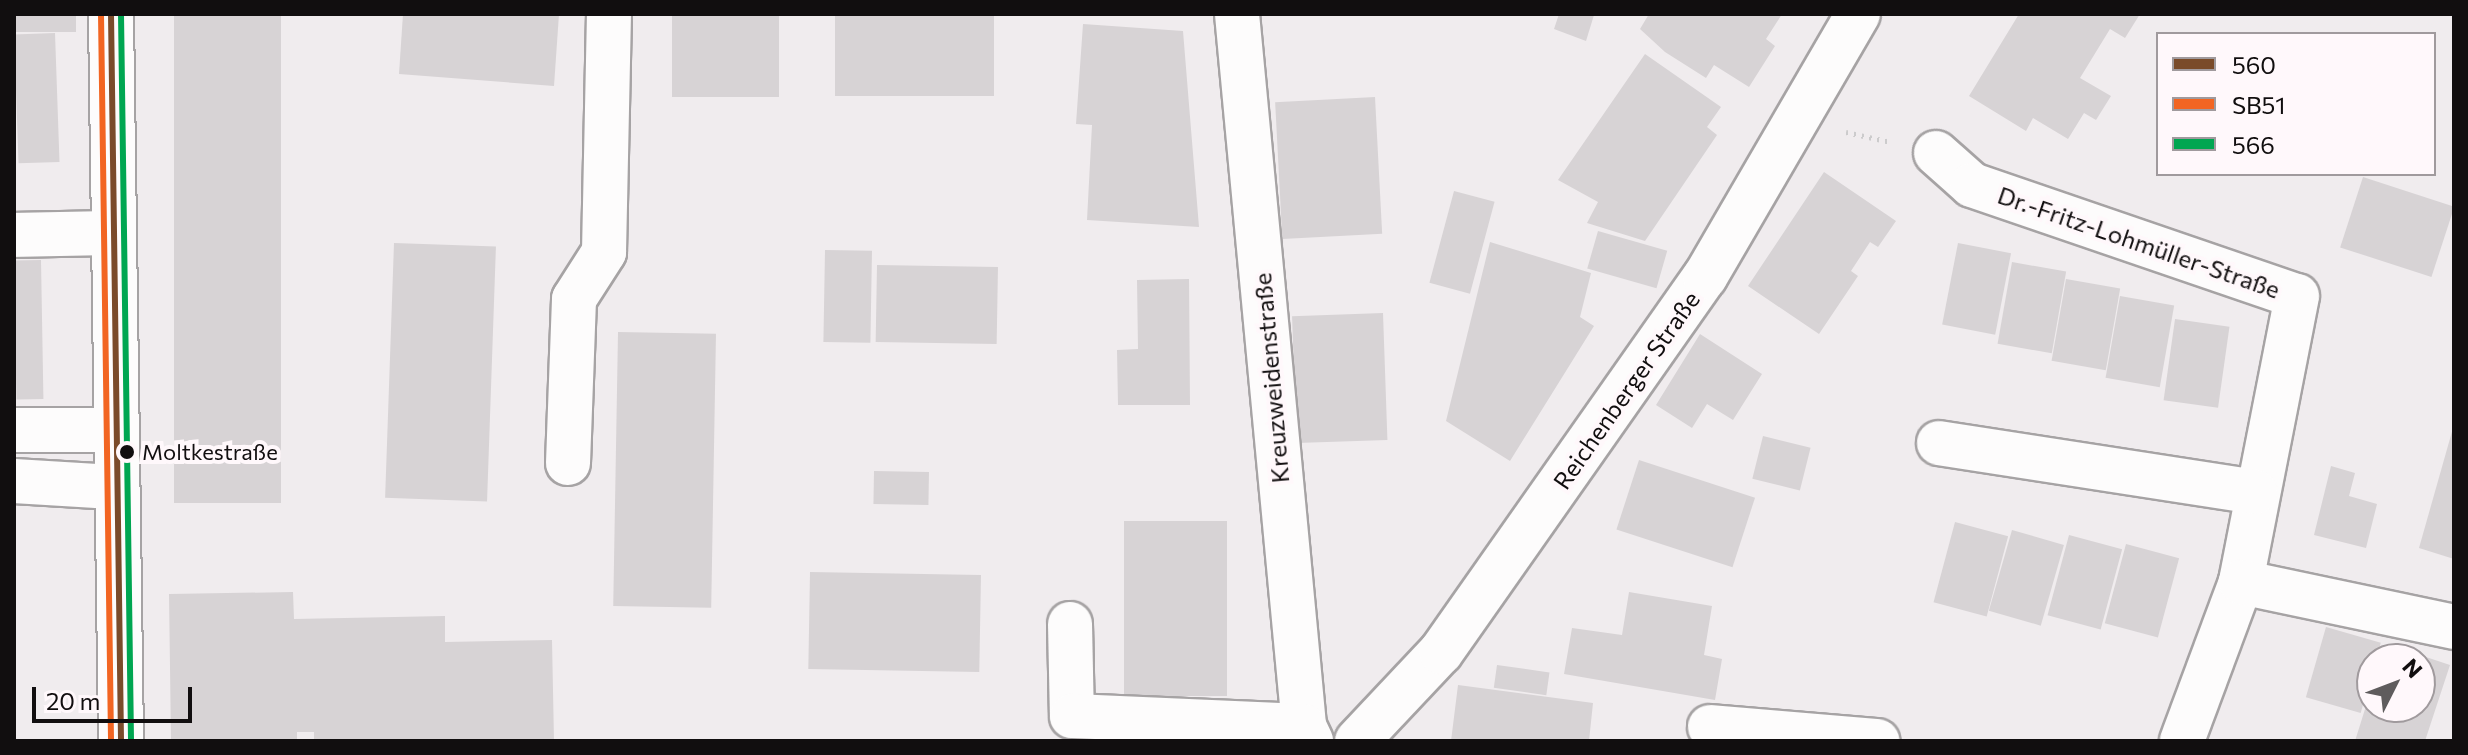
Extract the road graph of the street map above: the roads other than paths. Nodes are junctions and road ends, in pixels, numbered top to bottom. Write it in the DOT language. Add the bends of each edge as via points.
graph roads {
  1 [pos="111,14"];
  2 [pos="609,14"];
  3 [pos="1237,14"];
  4 [pos="1858,14"];
  5 [pos="1936,153"];
  6 [pos="112,233"];
  7 [pos="14,235"];
  8 [pos="14,430"];
  9 [pos="112,430"];
  10 [pos="1939,443"];
  11 [pos="568,463"];
  12 [pos="14,481"];
  13 [pos="113,487"];
  14 [pos="2255,492"];
  15 [pos="2241,582"];
  16 [pos="1070,624"];
  17 [pos="2454,627"];
  18 [pos="1710,727"];
  19 [pos="1308,734"];
  20 [pos="121,741"];
  21 [pos="1357,741"];
  22 [pos="1877,741"];
  23 [pos="2182,741"];
  1 -- 6 [label="street"];
  2 -- 11 [label="street" via="604,252 574,299"];
  3 -- 19 [label="street, Kreuzweidenstraße"];
  4 -- 21 [label="street, Reichenberger Straße" via="1705,277 1441,652"];
  5 -- 14 [label="street, Dr.-Fritz-Lohmüller-Straße" via="1972,185 2297,296"];
  6 -- 7 [label="street"];
  6 -- 9 [label="street"];
  8 -- 9 [label="street"];
  9 -- 13 [label="street"];
  10 -- 14 [label="street"];
  12 -- 13 [label="street"];
  13 -- 20 [label="street"];
  14 -- 15 [label="street, Dr.-Fritz-Lohmüller-Straße"];
  15 -- 17 [label="street"];
  15 -- 23 [label="street, Dr.-Fritz-Lohmüller-Straße"];
  16 -- 19 [label="street" via="1072,716"];
  18 -- 22 [label="street"];
}
